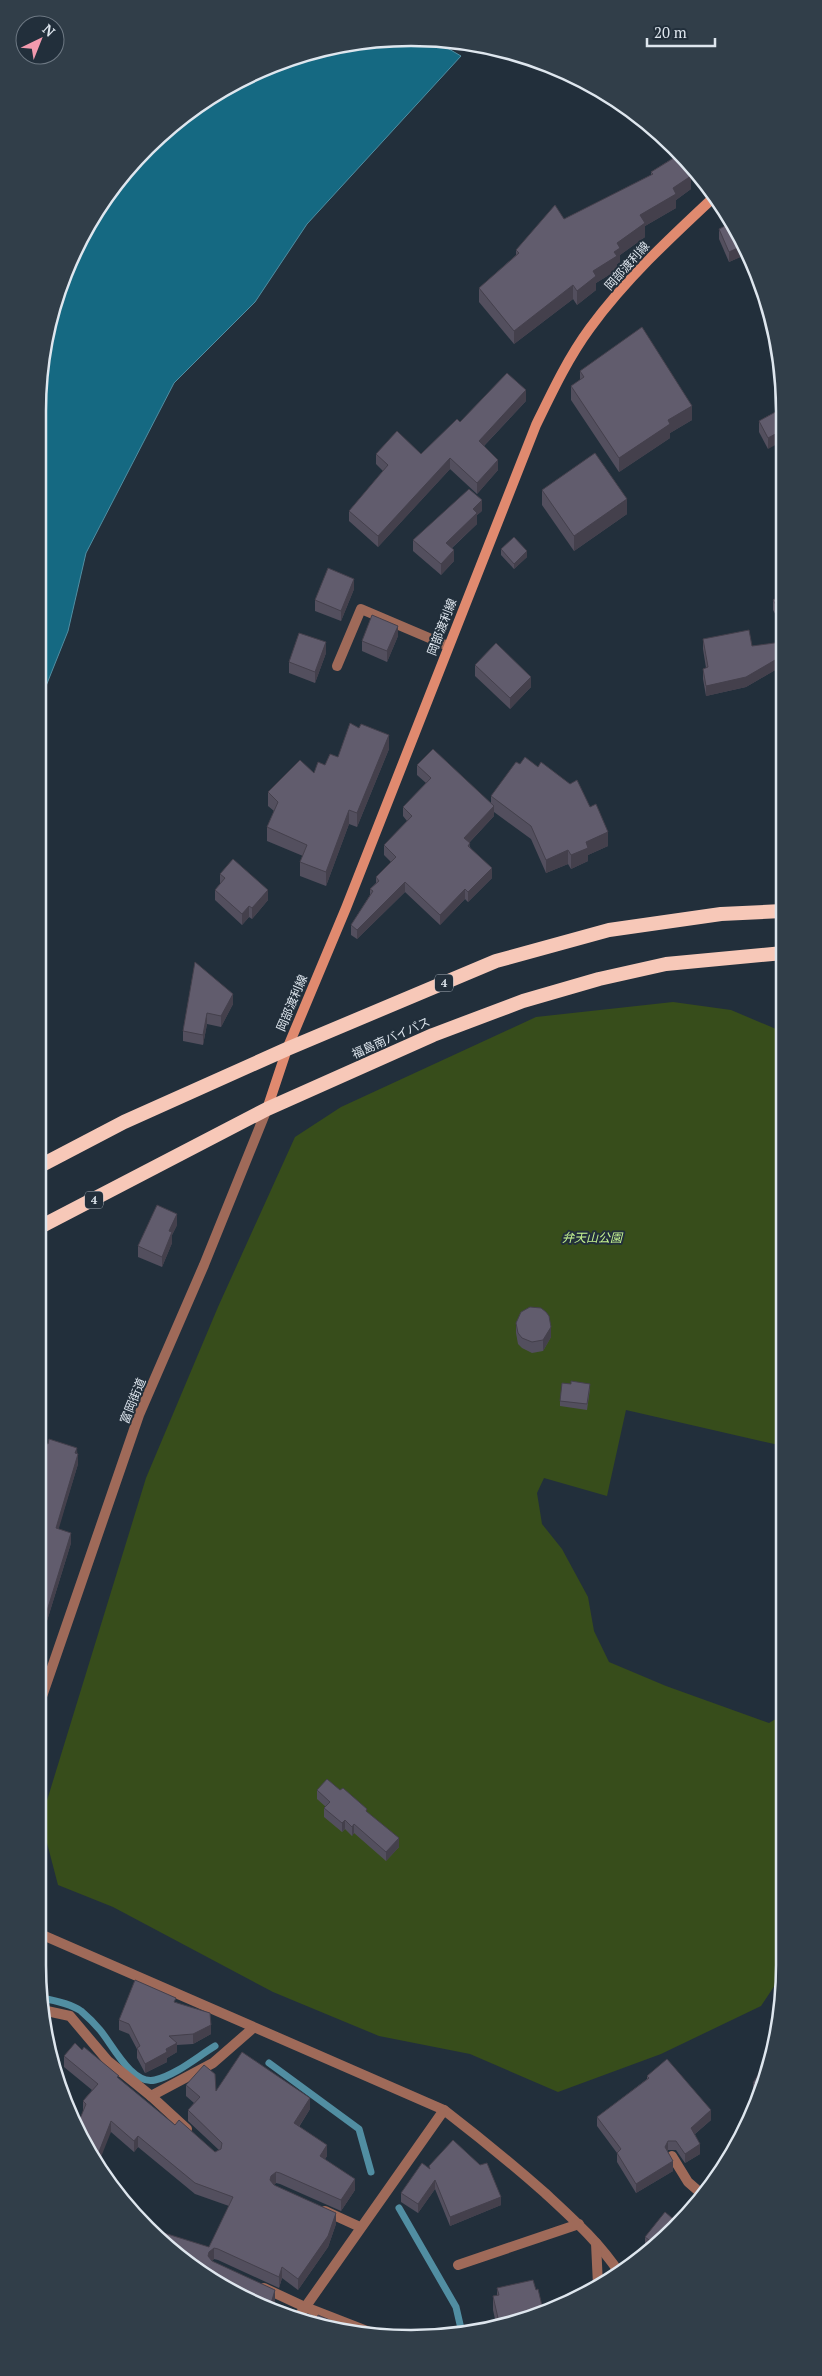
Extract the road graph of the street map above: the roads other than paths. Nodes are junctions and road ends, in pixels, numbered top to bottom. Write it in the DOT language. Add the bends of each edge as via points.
graph roads {
  1 [pos="709,202"];
  2 [pos="448,646"];
  3 [pos="337,666"];
  4 [pos="776,911"];
  5 [pos="776,953"];
  6 [pos="287,1049"];
  7 [pos="267,1109"];
  8 [pos="46,1163"];
  9 [pos="46,1224"];
  10 [pos="46,1685"];
  11 [pos="46,1937"];
  12 [pos="49,2011"];
  13 [pos="252,2028"];
  14 [pos="151,2096"];
  15 [pos="444,2110"];
  16 [pos="194,2136"];
  17 [pos="672,2156"];
  18 [pos="697,2190"];
  19 [pos="319,2208"];
  20 [pos="579,2224"];
  21 [pos="360,2227"];
  22 [pos="596,2243"];
  23 [pos="458,2265"];
  24 [pos="616,2267"];
  25 [pos="598,2278"];
  26 [pos="251,2282"];
  27 [pos="305,2307"];
  28 [pos="301,2312"];
  29 [pos="353,2325"];
  1 -- 2 [label="main road, 岡部渡利線" via="632,277 589,329 558,379 532,433"];
  2 -- 3 [label="street" via="361,609"];
  2 -- 6 [label="main road, 岡部渡利線" via="350,899"];
  4 -- 6 [label="highway, 4" via="721,914 608,930 496,961"];
  5 -- 7 [label="highway, 福島南バイパス / 4" via="666,964 599,979 523,1002 433,1035"];
  6 -- 7 [label="main road, 岡部渡利線"];
  6 -- 8 [label="highway, 4" via="124,1122"];
  7 -- 9 [label="highway, 福島南バイパス / 4"];
  7 -- 10 [label="street, 富岡街道" via="139,1415"];
  11 -- 13 [label="street"];
  12 -- 14 [label="street" via="70,2016 108,2061"];
  13 -- 14 [label="street" via="213,2063"];
  13 -- 15 [label="street"];
  14 -- 16 [label="street"];
  15 -- 20 [label="street" via="495,2149"];
  15 -- 21 [label="street"];
  17 -- 18 [label="street" via="688,2182"];
  19 -- 21 [label="street"];
  20 -- 22 [label="street"];
  20 -- 23 [label="street"];
  21 -- 27 [label="street"];
  22 -- 24 [label="street"];
  22 -- 25 [label="street"];
  26 -- 27 [label="street"];
  27 -- 28 [label="street"];
  27 -- 29 [label="street"];
}
